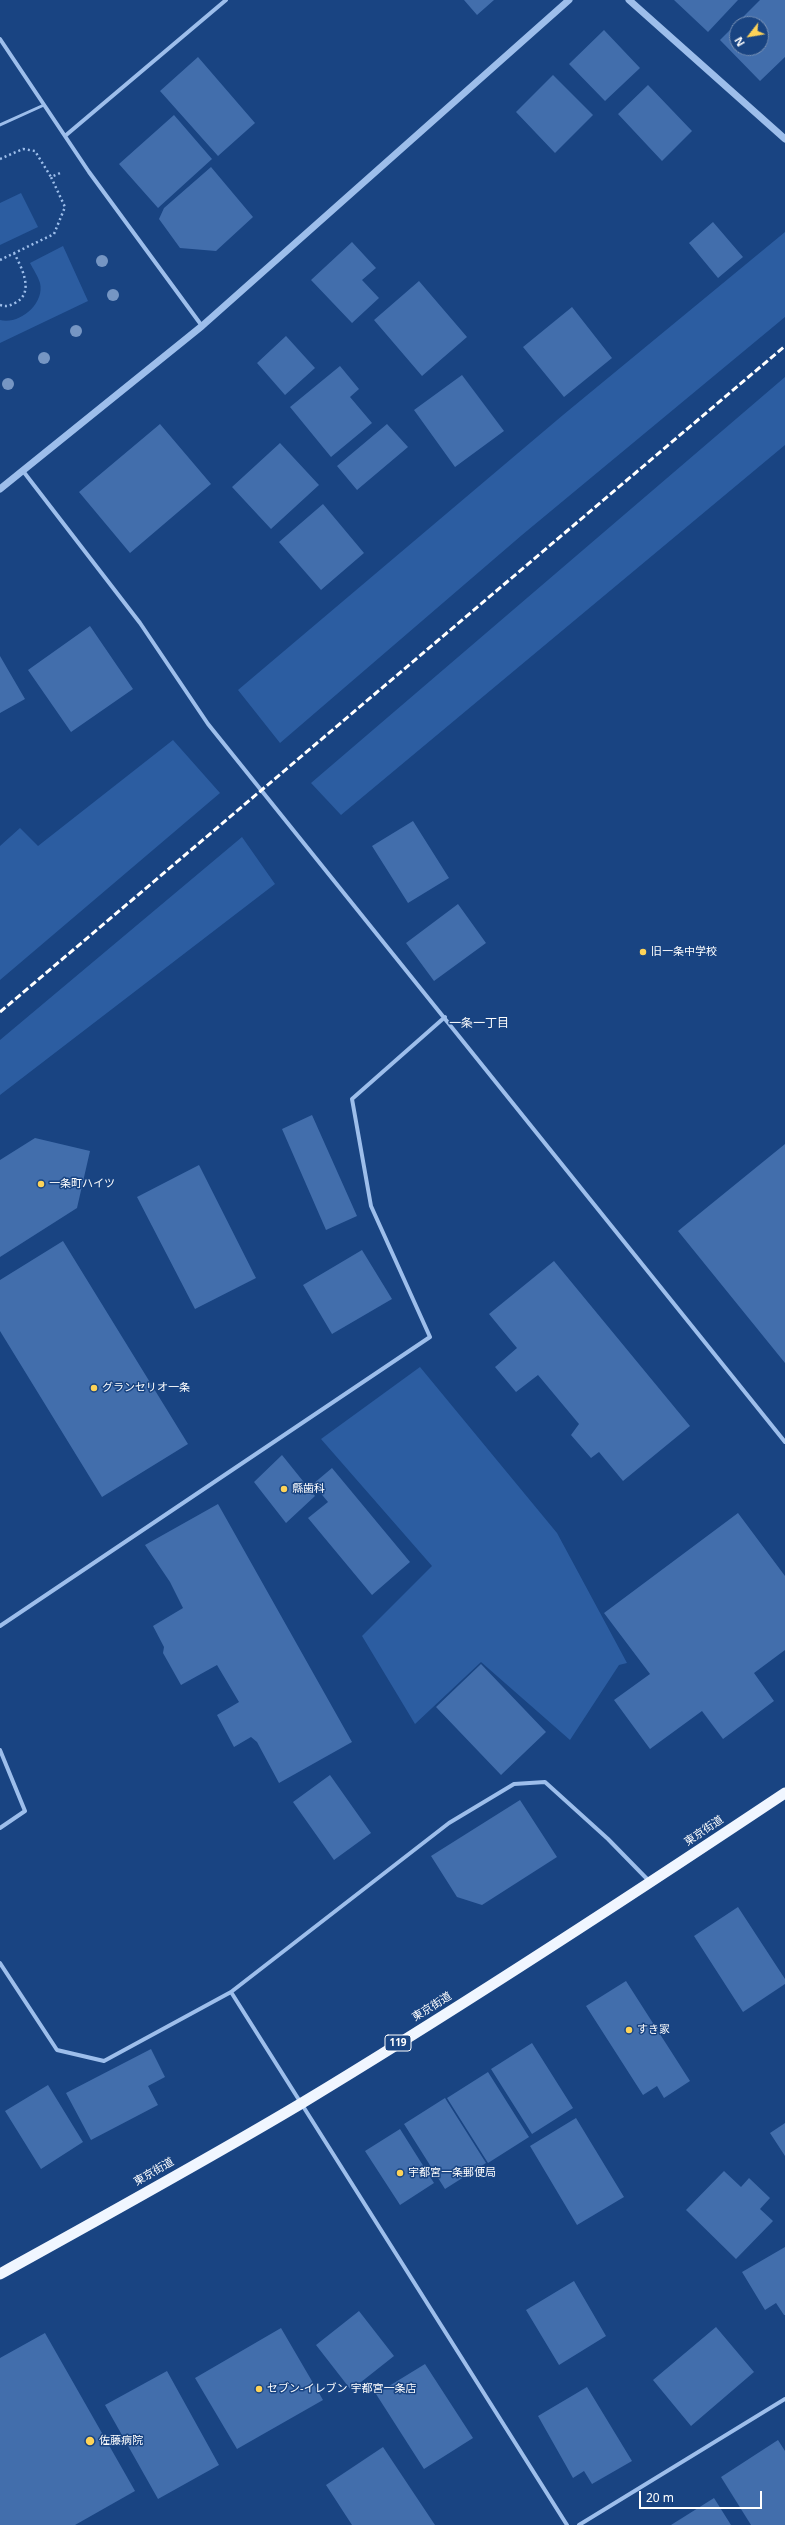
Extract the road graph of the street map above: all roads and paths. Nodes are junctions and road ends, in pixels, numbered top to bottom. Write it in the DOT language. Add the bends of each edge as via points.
graph roads {
  1 [pos="226,0"];
  2 [pos="569,0"];
  3 [pos="629,0"];
  4 [pos="0,38"];
  5 [pos="44,105"];
  6 [pos="0,125"];
  7 [pos="65,136"];
  8 [pos="785,139"];
  9 [pos="0,159"];
  10 [pos="51,177"];
  11 [pos="63,178"];
  12 [pos="14,253"];
  13 [pos="0,260"];
  14 [pos="0,305"];
  15 [pos="202,326"];
  16 [pos="22,471"];
  17 [pos="0,489"];
  18 [pos="445,1017"];
  19 [pos="785,1442"];
  20 [pos="0,1626"];
  21 [pos="0,1750"];
  22 [pos="785,1792"];
  23 [pos="0,1828"];
  24 [pos="651,1883"];
  25 [pos="0,1963"];
  26 [pos="231,1992"];
  27 [pos="301,2103"];
  28 [pos="0,2274"];
  29 [pos="785,2399"];
  30 [pos="567,2525"];
  31 [pos="579,2525"];
  1 -- 7 [label="street"];
  2 -- 15 [label="street"];
  3 -- 8 [label="street"];
  4 -- 5 [label="street"];
  5 -- 6 [label="lane"];
  5 -- 7 [label="street"];
  7 -- 15 [label="street"];
  9 -- 10 [label="path" via="23,148 35,151"];
  10 -- 11 [label="path" via="59,172"];
  10 -- 12 [label="path" via="65,207 54,234"];
  12 -- 13 [label="path"];
  12 -- 14 [label="path" via="24,273 26,290 20,300 8,307"];
  15 -- 16 [label="street"];
  16 -- 17 [label="street"];
  16 -- 18 [label="street" via="140,623 208,724"];
  18 -- 19 [label="street"];
  18 -- 20 [label="street" via="352,1099 371,1206 430,1337"];
  21 -- 23 [label="street" via="25,1811"];
  22 -- 24 [label="highway, 東京街道 / 119"];
  24 -- 26 [label="street" via="546,1782 514,1784 449,1823"];
  24 -- 27 [label="highway, 東京街道 / 119"];
  25 -- 26 [label="street" via="57,2050 104,2061"];
  26 -- 27 [label="street"];
  27 -- 28 [label="highway, 東京街道 / 119"];
  27 -- 30 [label="street"];
  29 -- 31 [label="street"];
}
